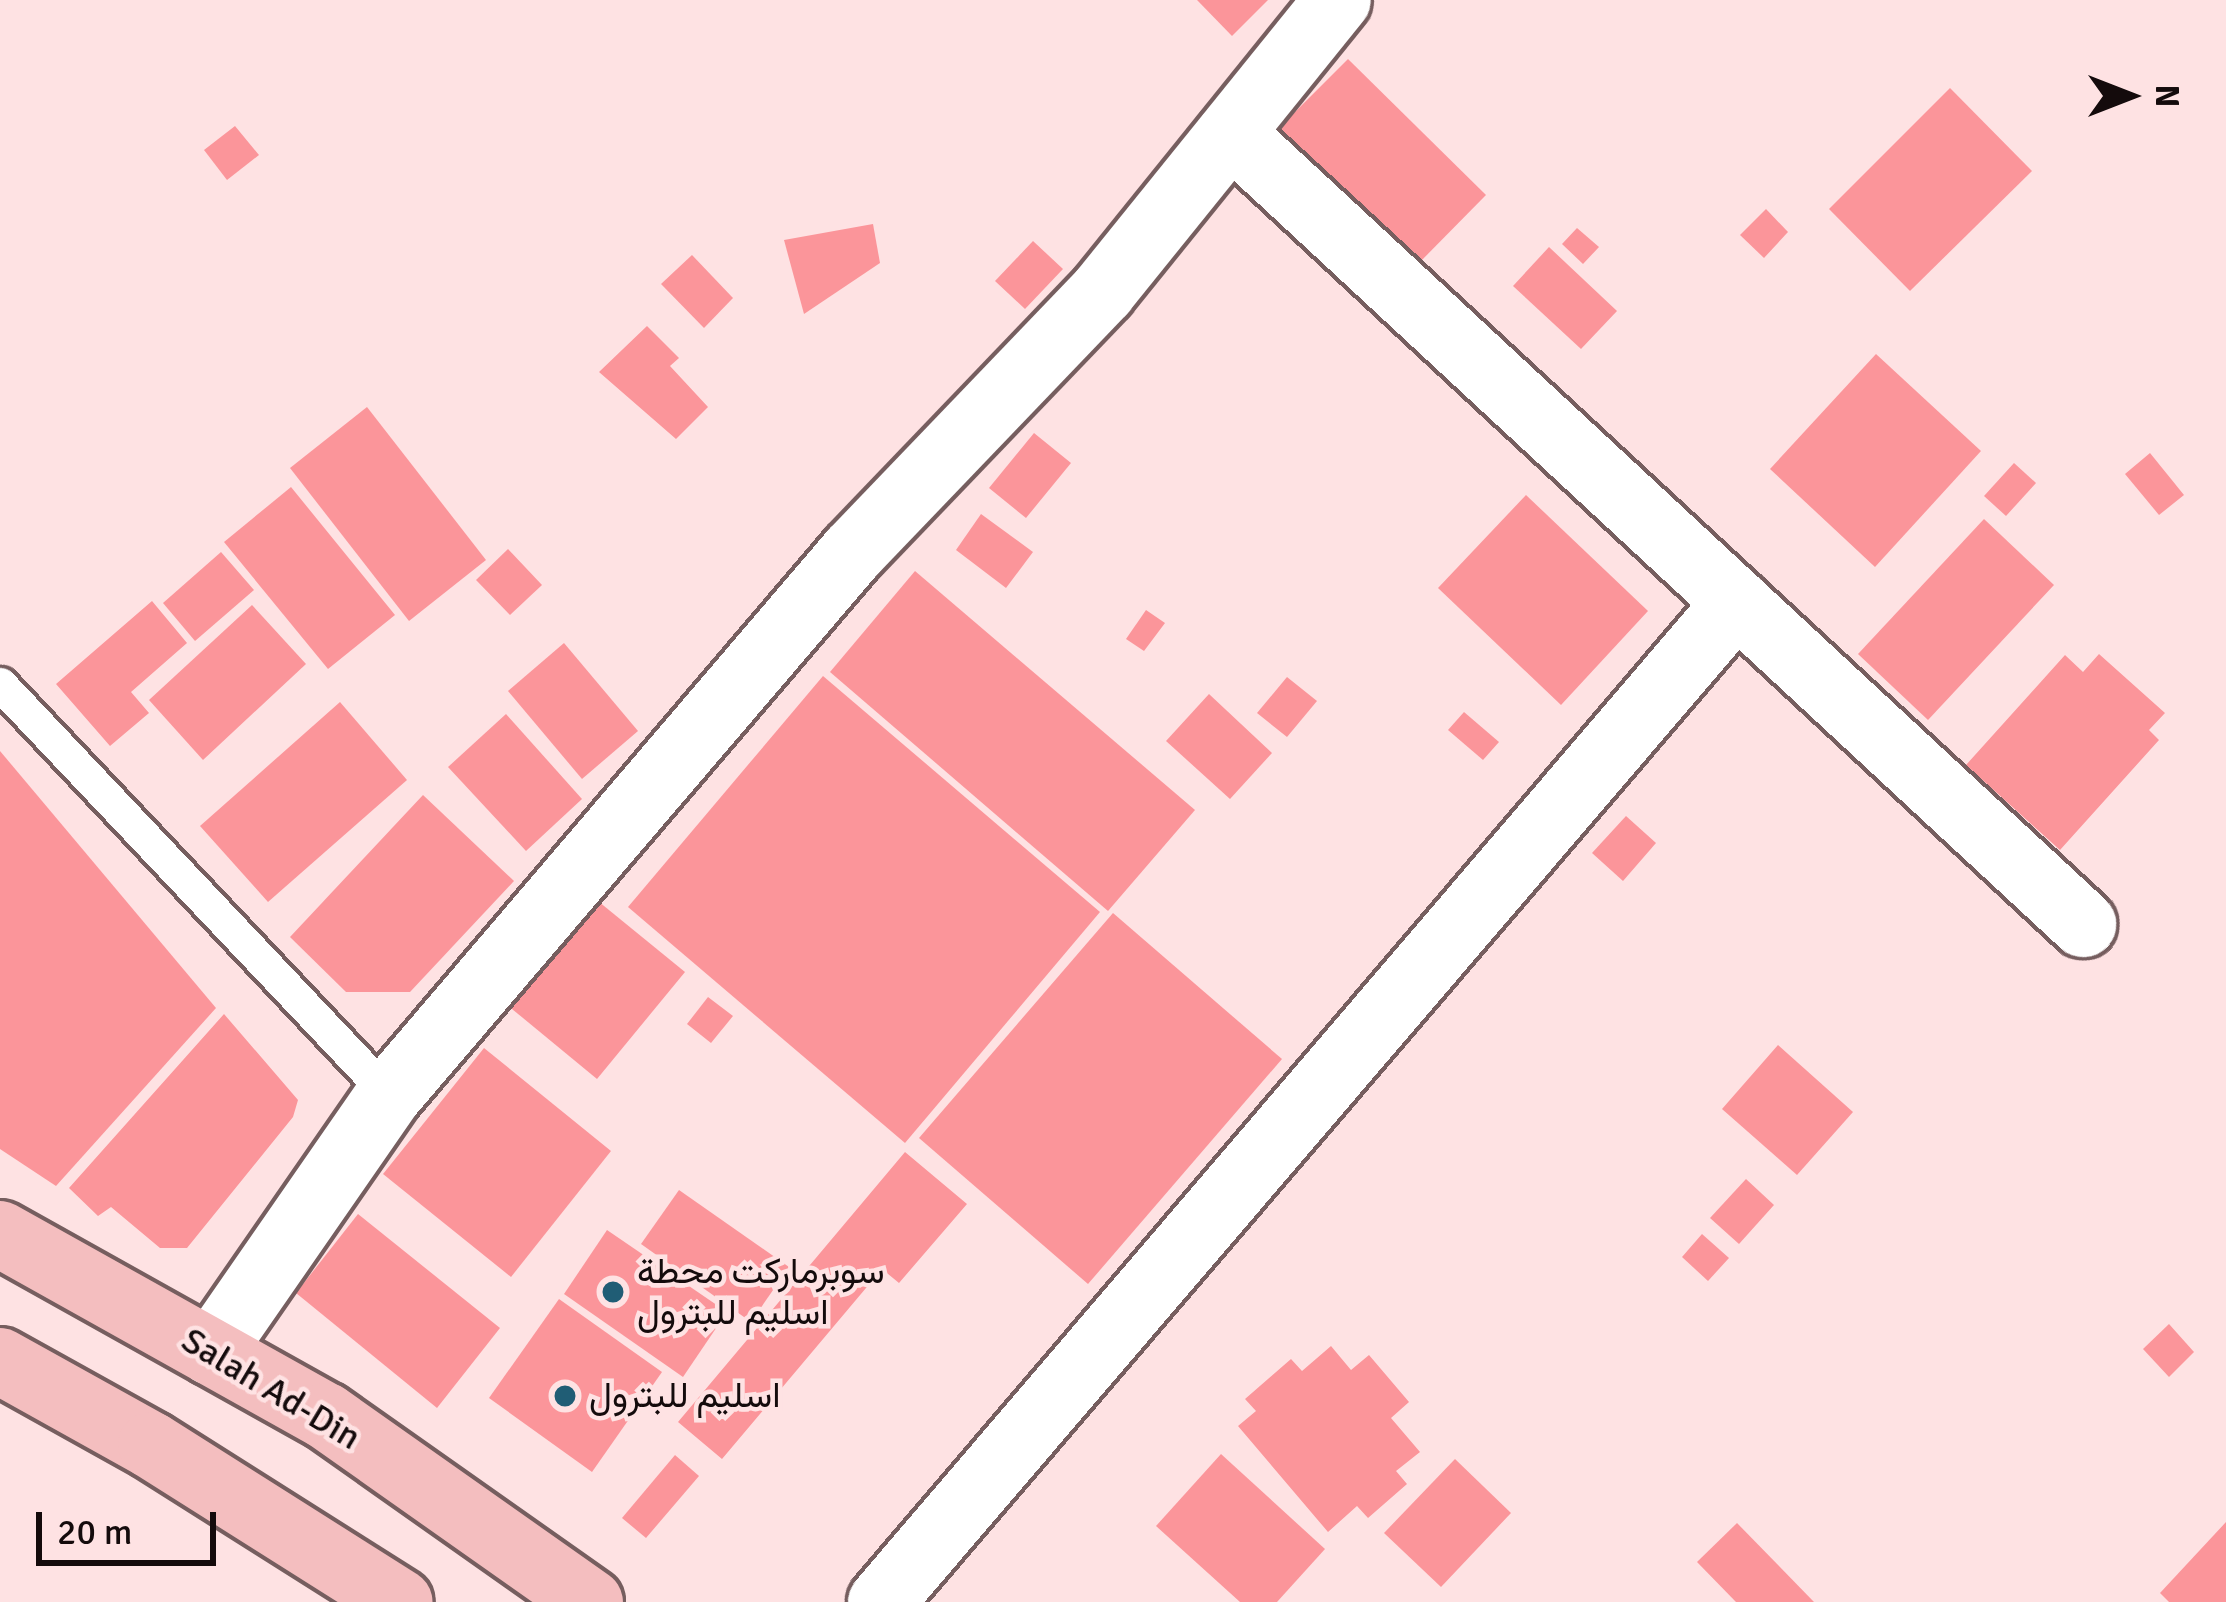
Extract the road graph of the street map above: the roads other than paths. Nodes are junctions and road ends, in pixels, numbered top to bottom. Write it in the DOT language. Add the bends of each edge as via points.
graph roads {
  1 [pos="1338,0"];
  2 [pos="1231,133"];
  3 [pos="1737,602"];
  4 [pos="0,684"];
  5 [pos="2083,924"];
  6 [pos="389,1095"];
  7 [pos="0,1234"];
  8 [pos="211,1352"];
  9 [pos="0,1361"];
  10 [pos="399,1602"];
  11 [pos="590,1602"];
  12 [pos="881,1602"];
  1 -- 2 [label="street"];
  2 -- 3 [label="street"];
  2 -- 6 [label="street" via="1102,291 854,552"];
  3 -- 5 [label="street"];
  3 -- 12 [label="street"];
  4 -- 6 [label="lane"];
  6 -- 8 [label="street"];
  7 -- 8 [label="highway, Salah Ad-Din"];
  8 -- 11 [label="highway, Salah Ad-Din" via="326,1416"];
  9 -- 10 [label="highway"];
}
